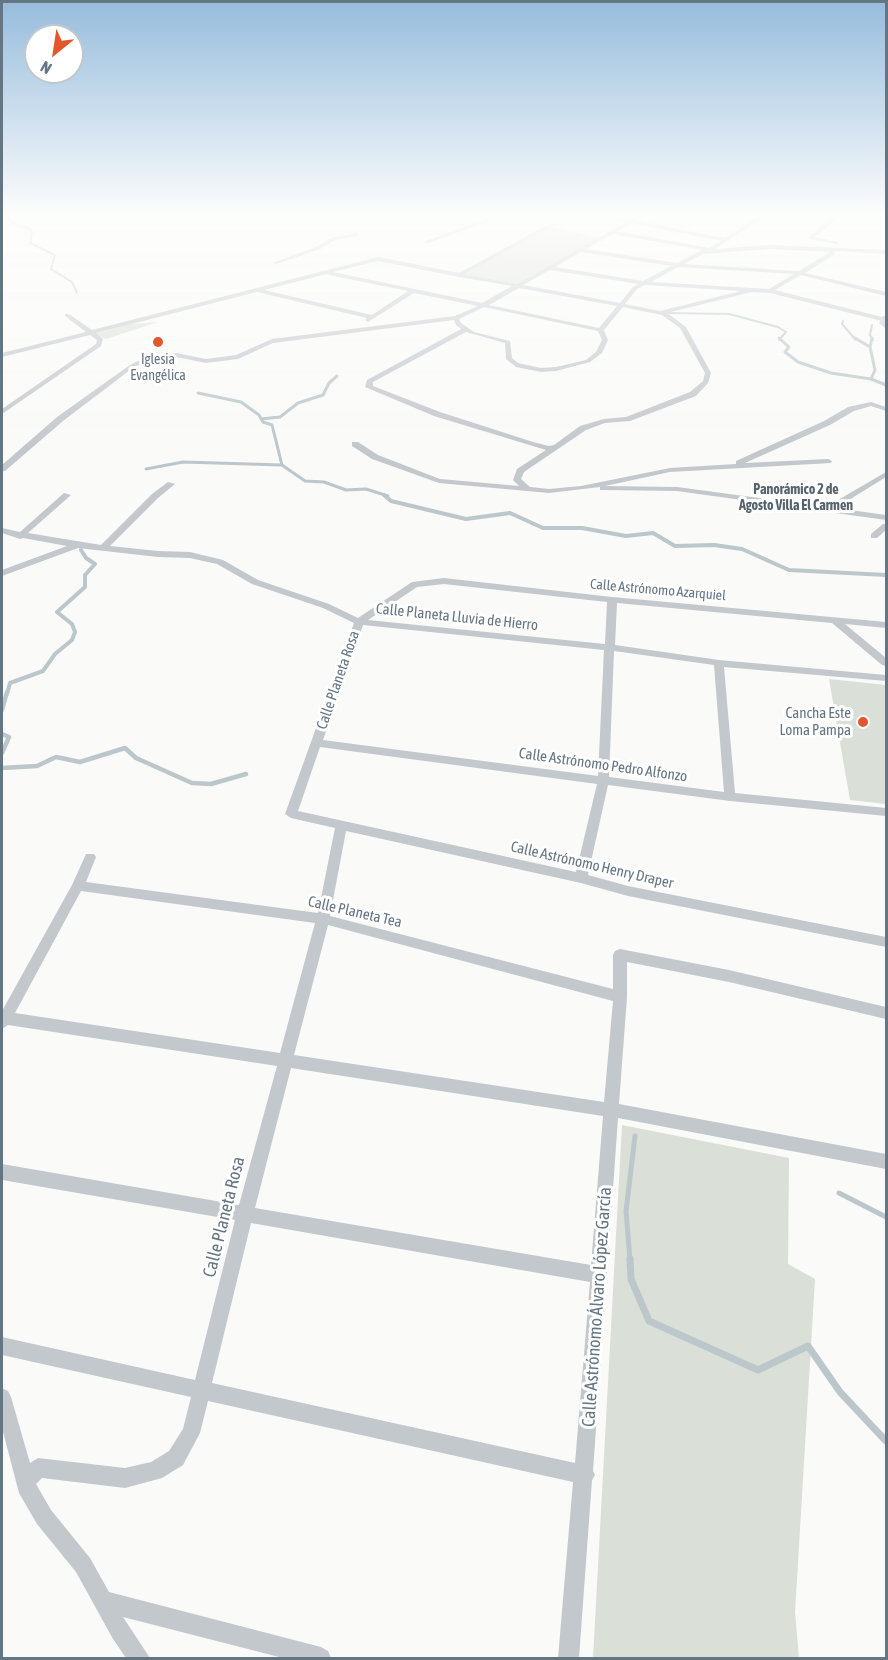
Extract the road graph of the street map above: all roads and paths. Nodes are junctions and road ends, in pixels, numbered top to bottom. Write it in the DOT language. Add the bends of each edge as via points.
graph roads {
  1 [pos="244,293"];
  2 [pos="273,293"];
  3 [pos="409,293"];
  4 [pos="424,293"];
  5 [pos="503,293"];
  6 [pos="555,293"];
  7 [pos="631,293"];
  8 [pos="738,293"];
  9 [pos="779,293"];
  10 [pos="482,306"];
  11 [pos="620,306"];
  12 [pos="662,313"];
  13 [pos="67,315"];
  14 [pos="373,317"];
  15 [pos="456,318"];
  16 [pos="886,322"];
  17 [pos="466,329"];
  18 [pos="349,330"];
  19 [pos="602,330"];
  20 [pos="92,332"];
  21 [pos="3,355"];
  22 [pos="2,400"];
  23 [pos="13,403"];
  24 [pos="886,409"];
  25 [pos="2,411"];
  26 [pos="355,444"];
  27 [pos="557,445"];
  28 [pos="828,461"];
  29 [pos="732,466"];
  30 [pos="2,468"];
  31 [pos="886,474"];
  32 [pos="171,484"];
  33 [pos="527,488"];
  34 [pos="581,488"];
  35 [pos="66,495"];
  36 [pos="829,509"];
  37 [pos="886,518"];
  38 [pos="886,526"];
  39 [pos="2,531"];
  40 [pos="20,536"];
  41 [pos="874,536"];
  42 [pos="78,545"];
  43 [pos="103,548"];
  44 [pos="2,573"];
  45 [pos="427,581"];
  46 [pos="612,600"];
  47 [pos="833,620"];
  48 [pos="359,622"];
  49 [pos="886,625"];
  50 [pos="612,648"];
  51 [pos="719,663"];
  52 [pos="886,663"];
  53 [pos="886,678"];
  54 [pos="316,743"];
  55 [pos="603,781"];
  56 [pos="730,797"];
  57 [pos="886,812"];
  58 [pos="291,814"];
  59 [pos="341,827"];
  60 [pos="90,857"];
  61 [pos="581,878"];
  62 [pos="78,886"];
  63 [pos="323,919"];
  64 [pos="886,942"];
  65 [pos="620,997"];
  66 [pos="886,1012"];
  67 [pos="3,1022"];
  68 [pos="285,1060"];
  69 [pos="612,1110"];
  70 [pos="886,1162"];
  71 [pos="2,1172"];
  72 [pos="245,1213"];
  73 [pos="599,1275"];
  74 [pos="2,1346"];
  75 [pos="202,1390"];
  76 [pos="2,1397"];
  77 [pos="585,1475"];
  78 [pos="26,1480"];
  79 [pos="104,1601"];
  80 [pos="139,1659"];
  81 [pos="321,1659"];
  82 [pos="569,1659"];
  1 -- 20 [label="street"];
  2 -- 14 [label="street"];
  3 -- 14 [label="street"];
  4 -- 10 [label="street"];
  5 -- 10 [label="street"];
  6 -- 11 [label="street"];
  7 -- 11 [label="street"];
  8 -- 12 [label="street"];
  9 -- 16 [label="street"];
  10 -- 15 [label="street"];
  10 -- 19 [label="street"];
  11 -- 12 [label="street"];
  11 -- 19 [label="street"];
  12 -- 27 [label="street" via="683,327 708,373 706,382 693,394 627,419 592,424"];
  13 -- 20 [label="street"];
  14 -- 18 [label="street"];
  15 -- 17 [label="street"];
  15 -- 18 [label="street"];
  17 -- 19 [label="street" via="506,340 512,362 541,370 593,357 603,348"];
  17 -- 27 [label="street" via="369,381 369,387 531,444 549,448"];
  18 -- 30 [label="street" via="272,341 238,357 206,361 176,355 148,358 60,419"];
  20 -- 21 [label="street"];
  20 -- 23 [label="street" via="100,339 97,346"];
  22 -- 23 [label="street"];
  23 -- 25 [label="street"];
  24 -- 29 [label="street" via="871,404 851,409"];
  26 -- 33 [label="street" via="375,457 424,477"];
  27 -- 33 [label="street" via="516,476"];
  28 -- 29 [label="street"];
  29 -- 34 [label="street" via="663,471"];
  31 -- 36 [label="street"];
  32 -- 43 [label="street"];
  33 -- 34 [label="street"];
  34 -- 36 [label="street" via="676,489"];
  35 -- 40 [label="street"];
  36 -- 37 [label="street"];
  38 -- 41 [label="street"];
  39 -- 40 [label="street, Calle Planeta Lluvia de Hierro"];
  40 -- 42 [label="street, Calle Planeta Lluvia de Hierro"];
  42 -- 43 [label="street, Calle Planeta Lluvia de Hierro"];
  42 -- 44 [label="street"];
  43 -- 48 [label="street, Calle Planeta Lluvia de Hierro" via="190,555 220,562 255,582 326,606"];
  45 -- 46 [label="street, Calle Astrónomo Azarquiel"];
  45 -- 48 [label="street, Calle Planeta Rosa" via="404,590"];
  46 -- 47 [label="street, Calle Astrónomo Azarquiel"];
  46 -- 50 [label="street"];
  47 -- 49 [label="street, Calle Astrónomo Azarquiel"];
  47 -- 52 [label="street"];
  48 -- 50 [label="street, Calle Planeta Lluvia de Hierro"];
  48 -- 54 [label="street, Calle Planeta Rosa"];
  50 -- 51 [label="street, Calle Planeta Lluvia de Hierro"];
  50 -- 55 [label="street"];
  51 -- 53 [label="street, Calle Planeta Lluvia de Hierro"];
  51 -- 56 [label="street"];
  54 -- 55 [label="street, Calle Astrónomo Pedro Alfonzo"];
  54 -- 58 [label="street, Calle Planeta Rosa"];
  55 -- 56 [label="street, Calle Astrónomo Pedro Alfonzo"];
  55 -- 61 [label="street"];
  56 -- 57 [label="street, Calle Astrónomo Pedro Alfonzo"];
  58 -- 59 [label="street, Calle Astrónomo Henry Draper"];
  59 -- 61 [label="street, Calle Astrónomo Henry Draper"];
  59 -- 63 [label="street, Calle Planeta Rosa"];
  60 -- 62 [label="street"];
  61 -- 64 [label="street, Calle Astrónomo Henry Draper" via="628,891"];
  62 -- 63 [label="street, Calle Planeta Tea"];
  62 -- 67 [label="street"];
  63 -- 65 [label="street, Calle Planeta Tea"];
  63 -- 68 [label="street, Calle Planeta Rosa"];
  65 -- 66 [label="street, Calle Astrónomo Álvaro López García" via="620,955"];
  65 -- 69 [label="street, Calle Astrónomo Álvaro López García"];
  67 -- 68 [label="street"];
  68 -- 69 [label="street"];
  68 -- 72 [label="street, Calle Planeta Rosa"];
  69 -- 70 [label="street"];
  69 -- 73 [label="street, Calle Astrónomo Álvaro López García"];
  71 -- 72 [label="street"];
  72 -- 73 [label="street"];
  72 -- 75 [label="street, Calle Planeta Rosa"];
  73 -- 77 [label="street, Calle Astrónomo Álvaro López García"];
  74 -- 75 [label="street"];
  75 -- 77 [label="street"];
  75 -- 78 [label="street, Calle Planeta Rosa" via="190,1433 176,1458 155,1471 126,1478 38,1468"];
  76 -- 78 [label="street"];
  77 -- 82 [label="street, Calle Astrónomo Álvaro López García"];
  78 -- 79 [label="street" via="44,1517 83,1565"];
  79 -- 80 [label="street"];
  79 -- 81 [label="street"];
}
